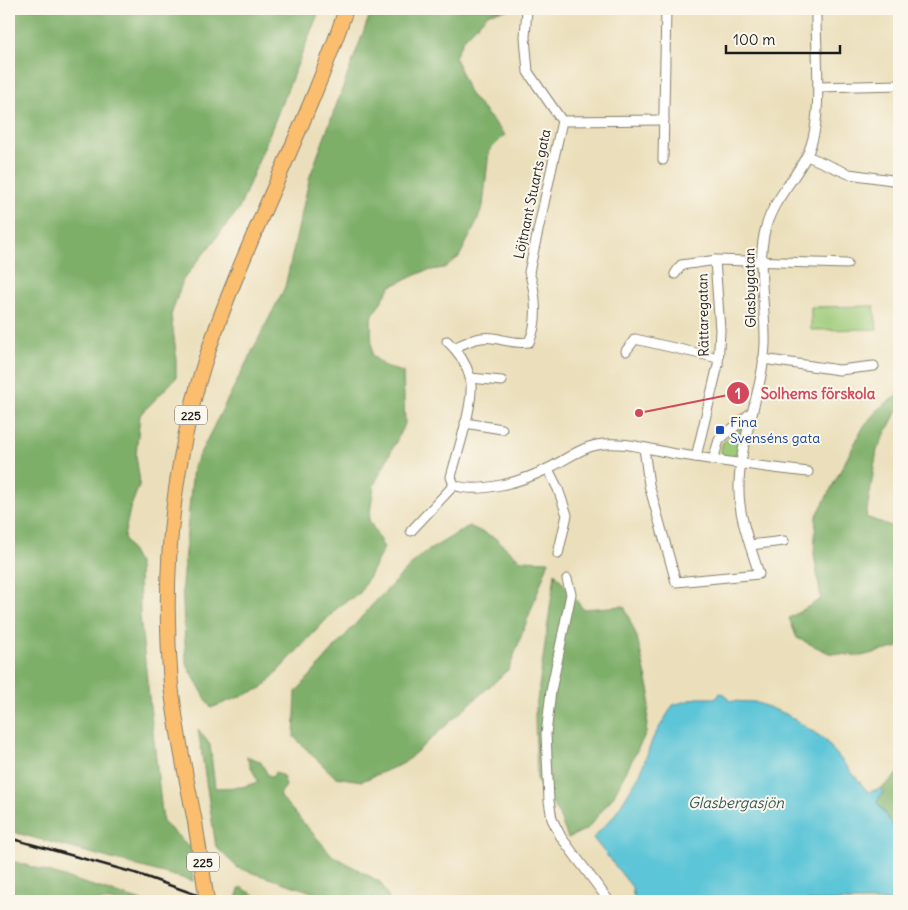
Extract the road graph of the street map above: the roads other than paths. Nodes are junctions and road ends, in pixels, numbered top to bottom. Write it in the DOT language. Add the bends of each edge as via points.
graph roads {
  1 [pos="346,9"];
  2 [pos="527,9"];
  3 [pos="666,9"];
  4 [pos="816,9"];
  5 [pos="899,85"];
  6 [pos="818,87"];
  7 [pos="664,120"];
  8 [pos="562,121"];
  9 [pos="807,156"];
  10 [pos="663,160"];
  11 [pos="899,181"];
  12 [pos="715,260"];
  13 [pos="761,260"];
  14 [pos="847,264"];
  15 [pos="675,274"];
  16 [pos="447,341"];
  17 [pos="454,348"];
  18 [pos="626,351"];
  19 [pos="718,358"];
  20 [pos="764,358"];
  21 [pos="874,366"];
  22 [pos="470,378"];
  23 [pos="502,381"];
  24 [pos="753,411"];
  25 [pos="465,423"];
  26 [pos="502,428"];
  27 [pos="644,448"];
  28 [pos="696,457"];
  29 [pos="713,460"];
  30 [pos="742,464"];
  31 [pos="548,469"];
  32 [pos="808,472"];
  33 [pos="454,485"];
  34 [pos="411,531"];
  35 [pos="784,541"];
  36 [pos="750,545"];
  37 [pos="558,554"];
  38 [pos="567,579"];
  39 [pos="208,901"];
  40 [pos="609,901"];
  1 -- 39 [label="main road, 225, bridge" via="307,114 250,245 204,364 178,477 170,535 168,626 176,725"];
  2 -- 8 [label="street, Löjtnant Stuarts gata" via="528,72"];
  3 -- 7 [label="street"];
  4 -- 6 [label="street, Glasbygatan"];
  5 -- 6 [label="street"];
  6 -- 9 [label="street, Glasbygatan" via="814,136"];
  7 -- 8 [label="street, Löjtnant Stuarts gata"];
  7 -- 10 [label="street"];
  8 -- 17 [label="street, Löjtnant Stuarts gata" via="529,272 535,291 533,334 529,342 519,344 473,338"];
  9 -- 11 [label="street" via="849,174"];
  9 -- 13 [label="street, Glasbygatan" via="776,200 764,234"];
  12 -- 13 [label="street"];
  12 -- 15 [label="street" via="684,264"];
  12 -- 19 [label="street, Rättaregatan" via="720,330"];
  13 -- 14 [label="street"];
  13 -- 20 [label="street, Glasbygatan"];
  16 -- 17 [label="street"];
  17 -- 22 [label="street"];
  18 -- 19 [label="street" via="635,339"];
  19 -- 28 [label="street, Rättaregatan" via="715,384"];
  20 -- 21 [label="street" via="838,370"];
  20 -- 24 [label="street, Glasbygatan"];
  22 -- 23 [label="street"];
  22 -- 25 [label="street"];
  24 -- 29 [label="street" via="719,440"];
  24 -- 30 [label="street, Glasbygatan"];
  25 -- 26 [label="street"];
  25 -- 33 [label="street" via="451,477"];
  27 -- 28 [label="street"];
  27 -- 31 [label="street" via="599,444 579,451"];
  27 -- 36 [label="street, Glasbygatan" via="649,485 676,582 759,574"];
  28 -- 29 [label="street"];
  29 -- 30 [label="street"];
  30 -- 32 [label="street"];
  30 -- 36 [label="street, Glasbygatan" via="740,502"];
  31 -- 33 [label="street" via="520,480 483,488"];
  31 -- 37 [label="street" via="567,515"];
  33 -- 34 [label="street"];
  35 -- 36 [label="street"];
  38 -- 40 [label="street" via="571,594 551,691 546,734 549,801 552,820 562,837"];
}
